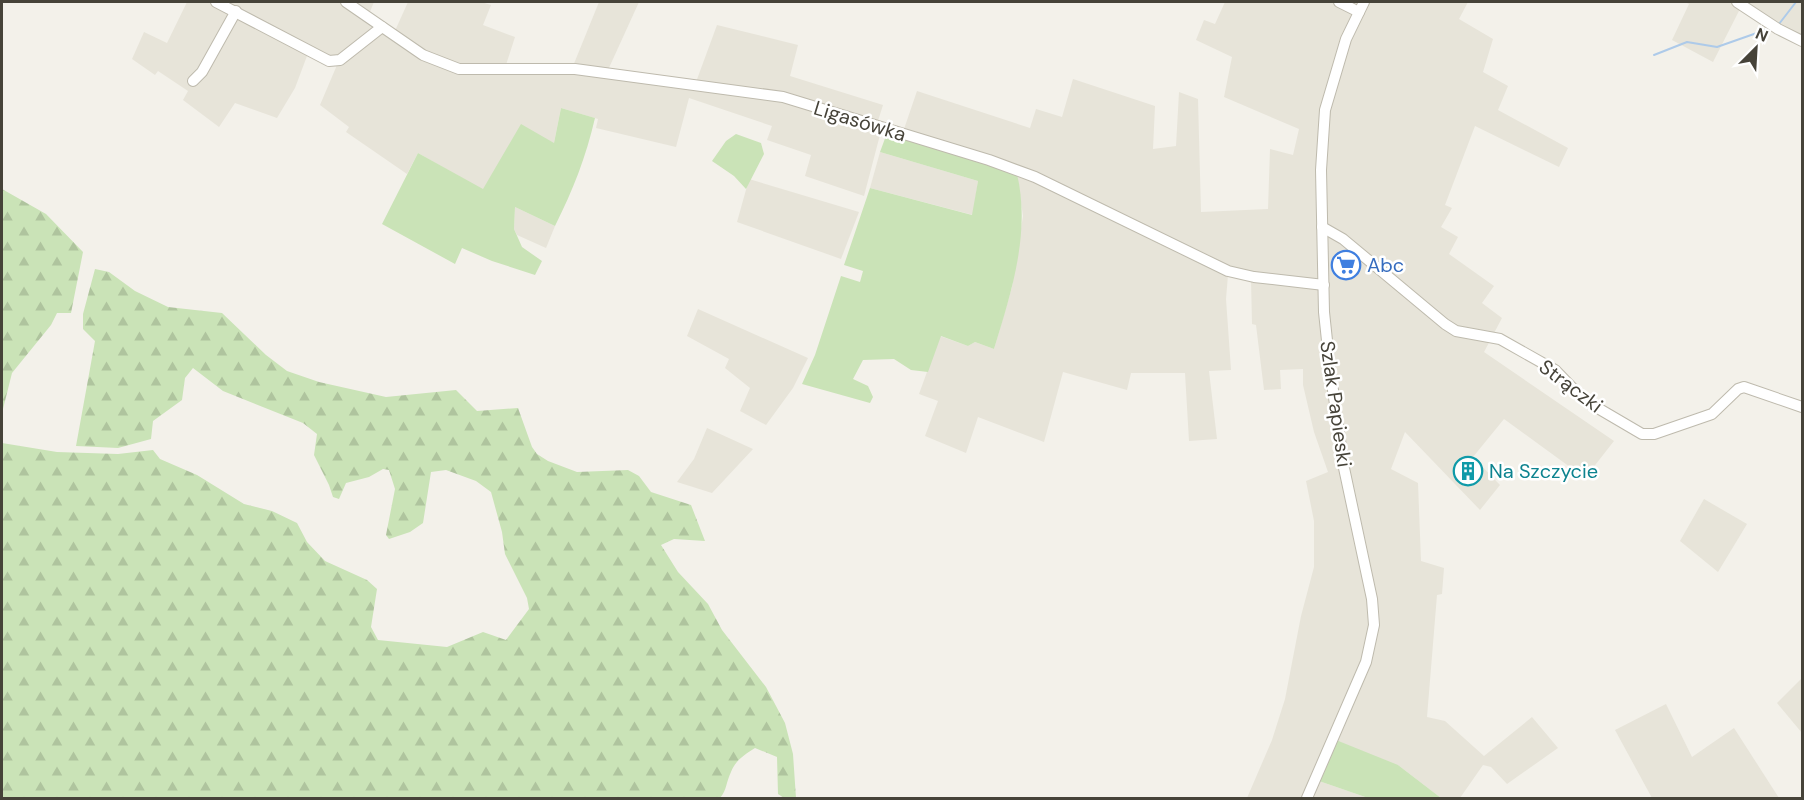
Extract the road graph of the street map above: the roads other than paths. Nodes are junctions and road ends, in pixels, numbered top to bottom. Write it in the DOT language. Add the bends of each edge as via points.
graph roads {
  1 [pos="216,2"];
  2 [pos="346,2"];
  3 [pos="1339,2"];
  4 [pos="1737,2"];
  5 [pos="1362,7"];
  6 [pos="236,11"];
  7 [pos="382,27"];
  8 [pos="1803,41"];
  9 [pos="193,81"];
  10 [pos="1322,227"];
  11 [pos="1324,285"];
  12 [pos="1803,407"];
  13 [pos="1307,798"];
  1 -- 6 [label="street"];
  2 -- 7 [label="street, Ligasówka"];
  3 -- 5 [label="street"];
  4 -- 8 [label="street"];
  5 -- 10 [label="street, Szlak Papieski" via="1340,59 1325,110"];
  6 -- 7 [label="street" via="329,62 345,57"];
  6 -- 9 [label="street"];
  7 -- 11 [label="street, Ligasówka" via="423,55 459,69 575,69 783,96 1035,177 1228,271"];
  10 -- 11 [label="street, Szlak Papieski"];
  10 -- 12 [label="street, Strączki" via="1343,239 1445,324 1456,331 1500,339 1555,370 1584,400 1642,434 1654,434 1712,414 1744,387"];
  11 -- 13 [label="street, Szlak Papieski" via="1330,369 1344,468 1374,625 1366,662"];
}
